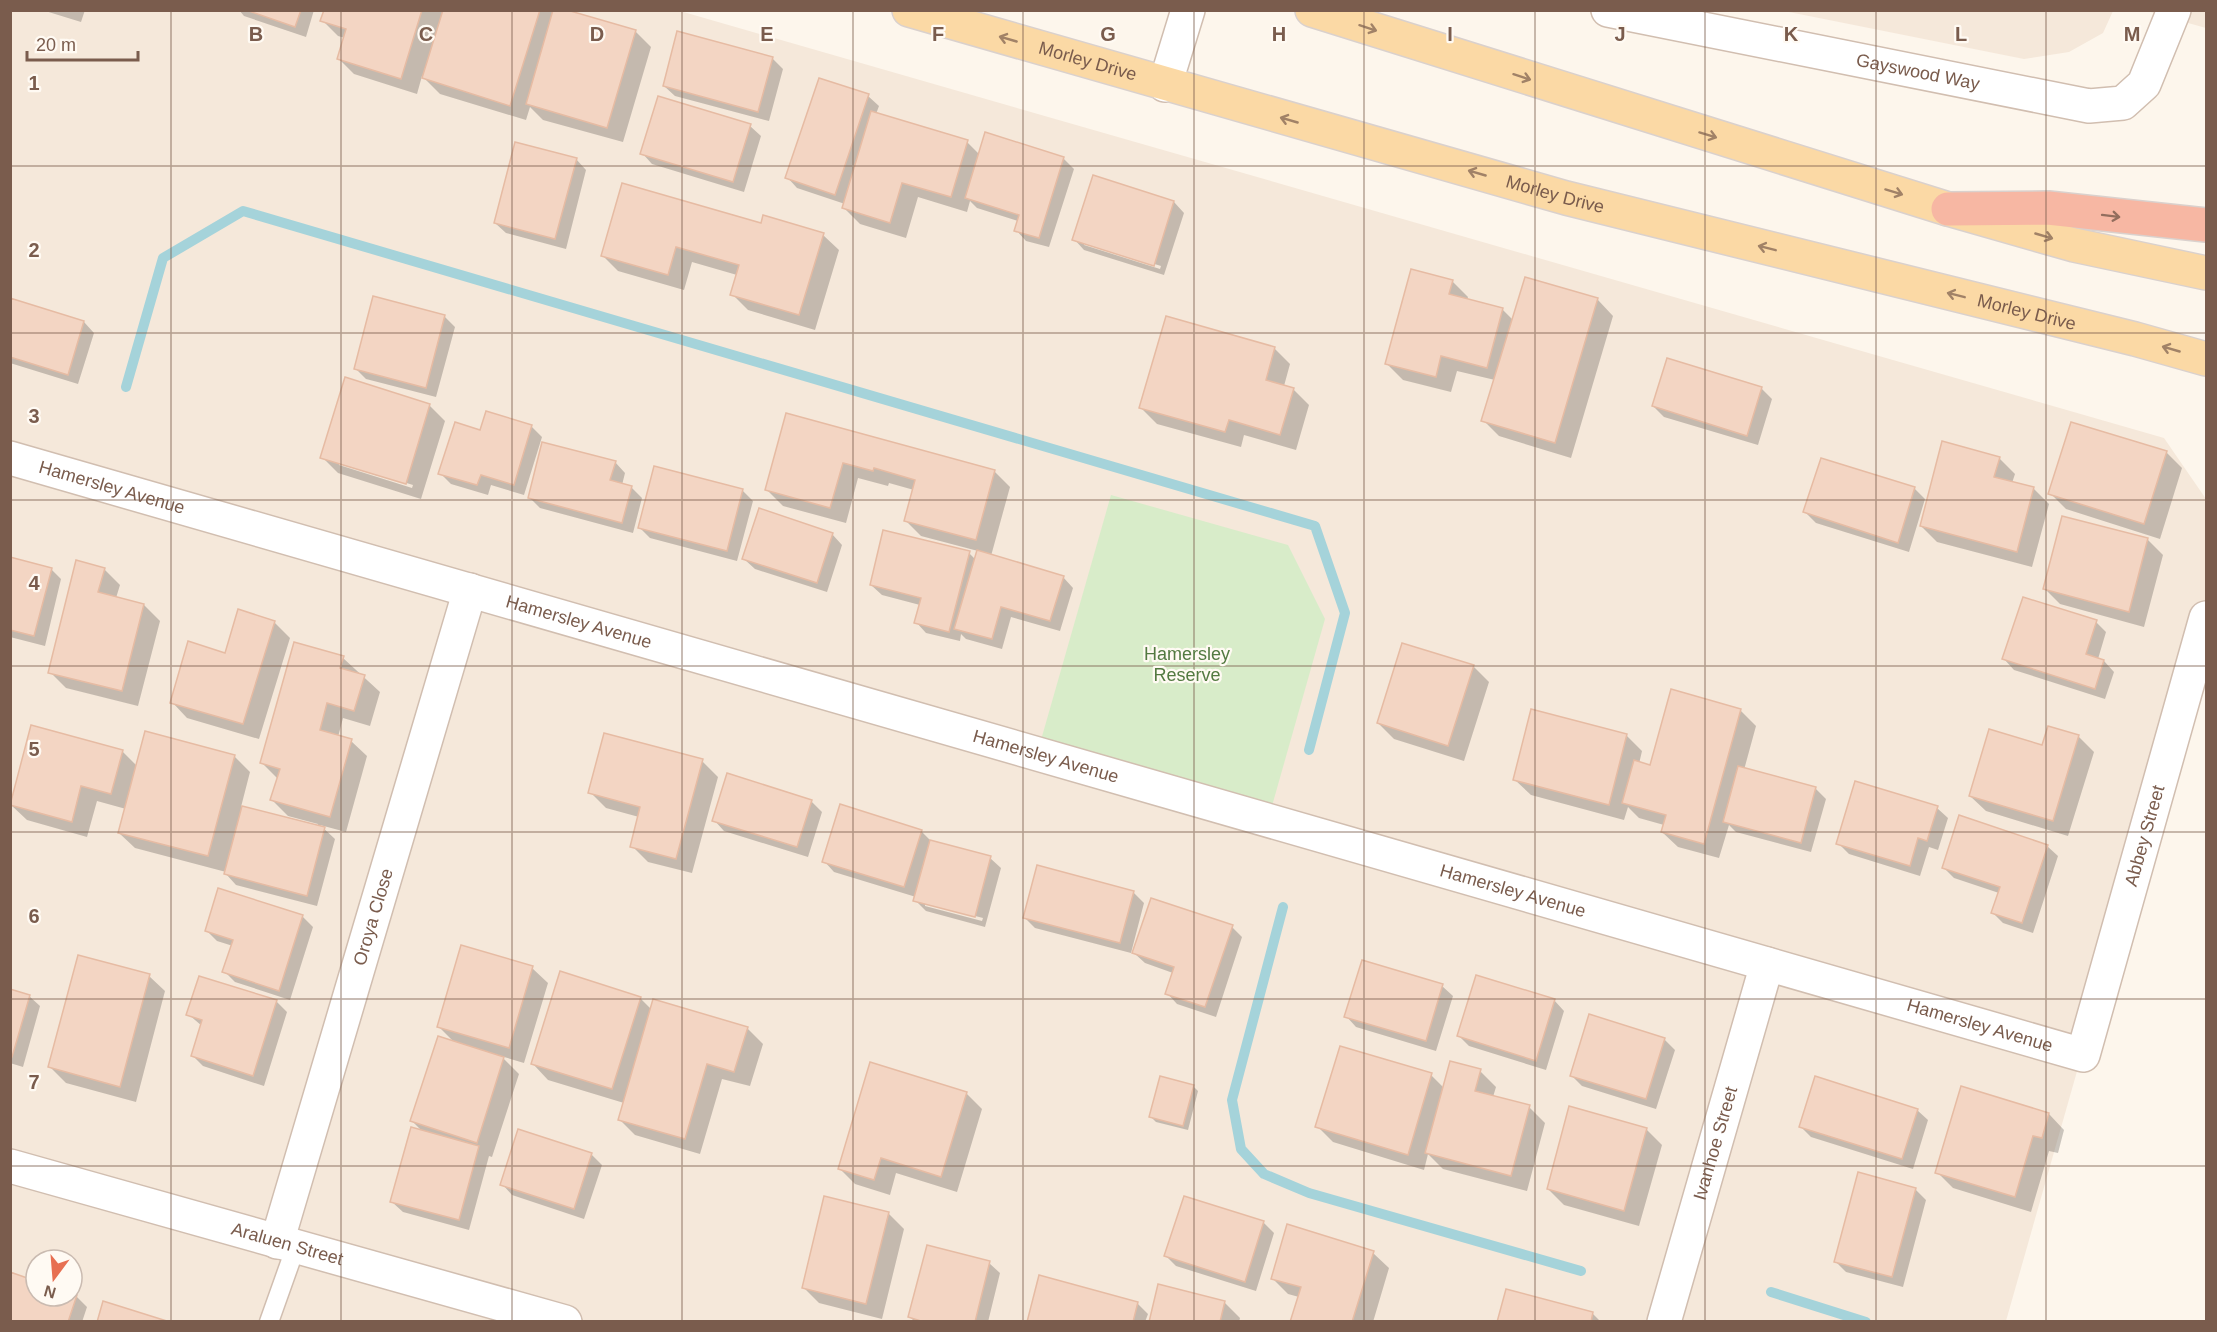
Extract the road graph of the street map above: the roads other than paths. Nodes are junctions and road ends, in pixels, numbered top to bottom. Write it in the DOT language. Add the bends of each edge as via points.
graph roads {
  1 [pos="909,10"];
  2 [pos="1188,10"];
  3 [pos="1312,10"];
  4 [pos="1608,10"];
  5 [pos="2174,10"];
  6 [pos="1166,85"];
  7 [pos="1948,209"];
  8 [pos="2206,225"];
  9 [pos="2206,273"];
  10 [pos="2206,359"];
  11 [pos="10,458"];
  12 [pos="470,590"];
  13 [pos="2206,618"];
  14 [pos="1767,964"];
  15 [pos="2083,1055"];
  16 [pos="10,1166"];
  17 [pos="287,1244"];
  18 [pos="269,1322"];
  19 [pos="565,1322"];
  20 [pos="1664,1322"];
  6 -- 1 [label="main road, Morley Drive, one-way"];
  2 -- 6 [label="street"];
  3 -- 7 [label="main road, one-way"];
  4 -- 5 [label="street, Gayswood Way" via="2089,106 2123,103 2144,84"];
  10 -- 6 [label="main road, Morley Drive, one-way" via="1566,198"];
  7 -- 8 [label="highway, one-way" via="2048,208"];
  7 -- 9 [label="main road, one-way" via="2074,245"];
  11 -- 12 [label="street, Hamersley Avenue"];
  12 -- 14 [label="street, Hamersley Avenue"];
  12 -- 17 [label="street, Oroya Close"];
  13 -- 15 [label="street, Abbey Street"];
  14 -- 15 [label="street, Hamersley Avenue"];
  14 -- 20 [label="street, Ivanhoe Street"];
  16 -- 17 [label="street, Araluen Street"];
  17 -- 18 [label="lane, Oroya Close"];
  17 -- 19 [label="street, Araluen Street"];
}
